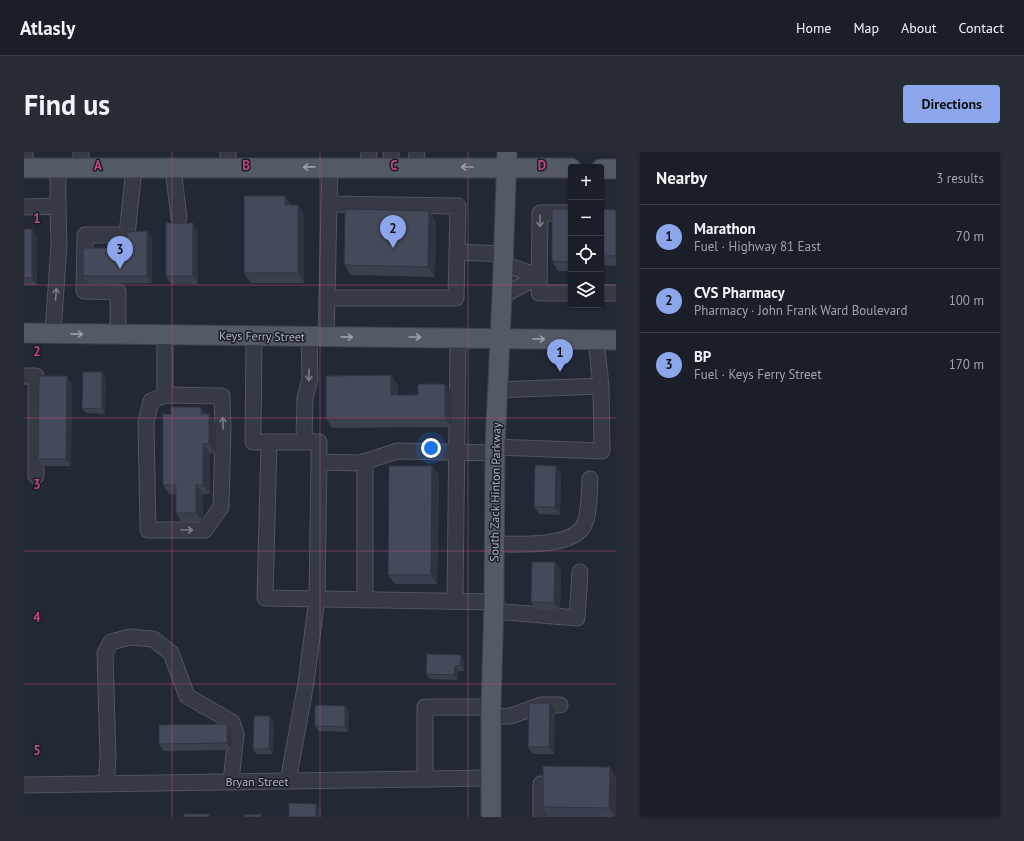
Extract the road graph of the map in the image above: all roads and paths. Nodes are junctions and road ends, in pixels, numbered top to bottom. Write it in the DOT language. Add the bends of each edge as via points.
graph roads {
  1 [pos="81,160"];
  2 [pos="228,160"];
  3 [pos="368,160"];
  4 [pos="391,160"];
  5 [pos="417,160"];
  6 [pos="506,160"];
  7 [pos="25,163"];
  8 [pos="330,167"];
  9 [pos="58,168"];
  10 [pos="134,168"];
  11 [pos="174,168"];
  12 [pos="568,168"];
  13 [pos="604,169"];
  14 [pos="616,169"];
  15 [pos="329,204"];
  16 [pos="58,206"];
  17 [pos="24,207"];
  18 [pos="568,213"];
  19 [pos="179,218"];
  20 [pos="457,252"];
  21 [pos="504,259"];
  22 [pos="539,276"];
  23 [pos="568,293"];
  24 [pos="604,293"];
  25 [pos="616,293"];
  26 [pos="502,296"];
  27 [pos="327,299"];
  28 [pos="24,333"];
  29 [pos="53,333"];
  30 [pos="118,334"];
  31 [pos="165,335"];
  32 [pos="254,336"];
  33 [pos="317,336"];
  34 [pos="458,338"];
  35 [pos="500,339"];
  36 [pos="596,340"];
  37 [pos="616,340"];
  38 [pos="24,376"];
  39 [pos="601,386"];
  40 [pos="496,390"];
  41 [pos="165,395"];
  42 [pos="304,441"];
  43 [pos="269,442"];
  44 [pos="495,450"];
  45 [pos="609,451"];
  46 [pos="458,452"];
  47 [pos="365,461"];
  48 [pos="319,462"];
  49 [pos="36,476"];
  50 [pos="590,479"];
  51 [pos="494,544"];
  52 [pos="580,572"];
  53 [pos="317,598"];
  54 [pos="365,599"];
  55 [pos="455,600"];
  56 [pos="494,607"];
  57 [pos="560,705"];
  58 [pos="491,712"];
  59 [pos="491,778"];
  60 [pos="425,779"];
  61 [pos="288,781"];
  62 [pos="106,782"];
  63 [pos="231,782"];
  64 [pos="541,784"];
  65 [pos="24,785"];
  66 [pos="492,815"];
  67 [pos="541,817"];
  1 -- 9 [label="main road"];
  1 -- 10 [label="main road"];
  8 -- 2 [label="main road, one-way"];
  2 -- 11 [label="main road"];
  3 -- 4 [label="main road"];
  3 -- 8 [label="main road"];
  4 -- 5 [label="main road"];
  6 -- 5 [label="main road, one-way"];
  6 -- 12 [label="main road"];
  6 -- 21 [label="main road, South Zack Hinton Parkway"];
  7 -- 9 [label="main road"];
  8 -- 15 [label="street"];
  9 -- 16 [label="street"];
  10 -- 11 [label="main road"];
  10 -- 30 [label="street" via="127,235 118,242 103,242 85,235 84,291 103,285 118,285"];
  11 -- 19 [label="street"];
  13 -- 14 [label="main road"];
  15 -- 20 [label="street" via="458,206"];
  15 -- 27 [label="street"];
  16 -- 17 [label="street"];
  29 -- 16 [label="street, one-way" via="59,245"];
  18 -- 22 [label="street, one-way" via="540,213"];
  20 -- 21 [label="street"];
  20 -- 27 [label="street" via="456,298"];
  21 -- 22 [label="street"];
  21 -- 26 [label="main road, South Zack Hinton Parkway"];
  22 -- 23 [label="street" via="539,293"];
  22 -- 26 [label="street"];
  24 -- 25 [label="street"];
  26 -- 35 [label="main road, South Zack Hinton Parkway"];
  27 -- 33 [label="street"];
  28 -- 29 [label="main road, Keys Ferry Street"];
  29 -- 30 [label="main road, Keys Ferry Street, one-way"];
  30 -- 31 [label="main road, Keys Ferry Street"];
  31 -- 32 [label="main road, Keys Ferry Street"];
  31 -- 41 [label="street"];
  32 -- 33 [label="main road, Keys Ferry Street"];
  32 -- 43 [label="street" via="253,442"];
  33 -- 34 [label="main road, Keys Ferry Street, one-way"];
  33 -- 42 [label="street, one-way" via="305,398"];
  34 -- 35 [label="main road, Keys Ferry Street"];
  34 -- 46 [label="street"];
  35 -- 36 [label="main road, Keys Ferry Street, one-way"];
  35 -- 40 [label="main road, South Zack Hinton Parkway"];
  36 -- 37 [label="main road, Keys Ferry Street"];
  36 -- 39 [label="street"];
  38 -- 49 [label="street" via="36,376"];
  39 -- 40 [label="street"];
  39 -- 45 [label="street"];
  40 -- 44 [label="main road, South Zack Hinton Parkway"];
  41 -- 41 [label="street, one-way" via="151,401 146,422 148,530 205,530 221,507 222,396"];
  42 -- 43 [label="street"];
  42 -- 48 [label="street" via="319,442"];
  43 -- 53 [label="street" via="265,598"];
  44 -- 45 [label="street"];
  44 -- 46 [label="street"];
  44 -- 51 [label="main road, South Zack Hinton Parkway"];
  46 -- 47 [label="street" via="397,451"];
  46 -- 55 [label="street"];
  47 -- 48 [label="street"];
  47 -- 54 [label="street"];
  48 -- 53 [label="street"];
  50 -- 51 [label="street" via="584,525 578,532 567,538 542,544"];
  51 -- 56 [label="main road, South Zack Hinton Parkway"];
  52 -- 56 [label="street" via="576,618"];
  53 -- 54 [label="street"];
  53 -- 61 [label="street" via="306,683"];
  54 -- 55 [label="street"];
  55 -- 56 [label="street"];
  56 -- 58 [label="main road, South Zack Hinton Parkway"];
  57 -- 58 [label="street" via="542,705 512,716"];
  58 -- 59 [label="main road, South Zack Hinton Parkway"];
  58 -- 60 [label="street" via="425,707"];
  59 -- 60 [label="street, Bryan Street"];
  59 -- 66 [label="main road, South Zack Hinton Parkway"];
  60 -- 61 [label="street, Bryan Street"];
  61 -- 63 [label="street, Bryan Street"];
  62 -- 63 [label="street, Bryan Street"];
  62 -- 63 [label="street" via="108,758 105,653 112,642 130,637 153,639 171,653 187,696 232,722 236,734"];
  62 -- 65 [label="street, Bryan Street"];
  64 -- 67 [label="street"];
}
